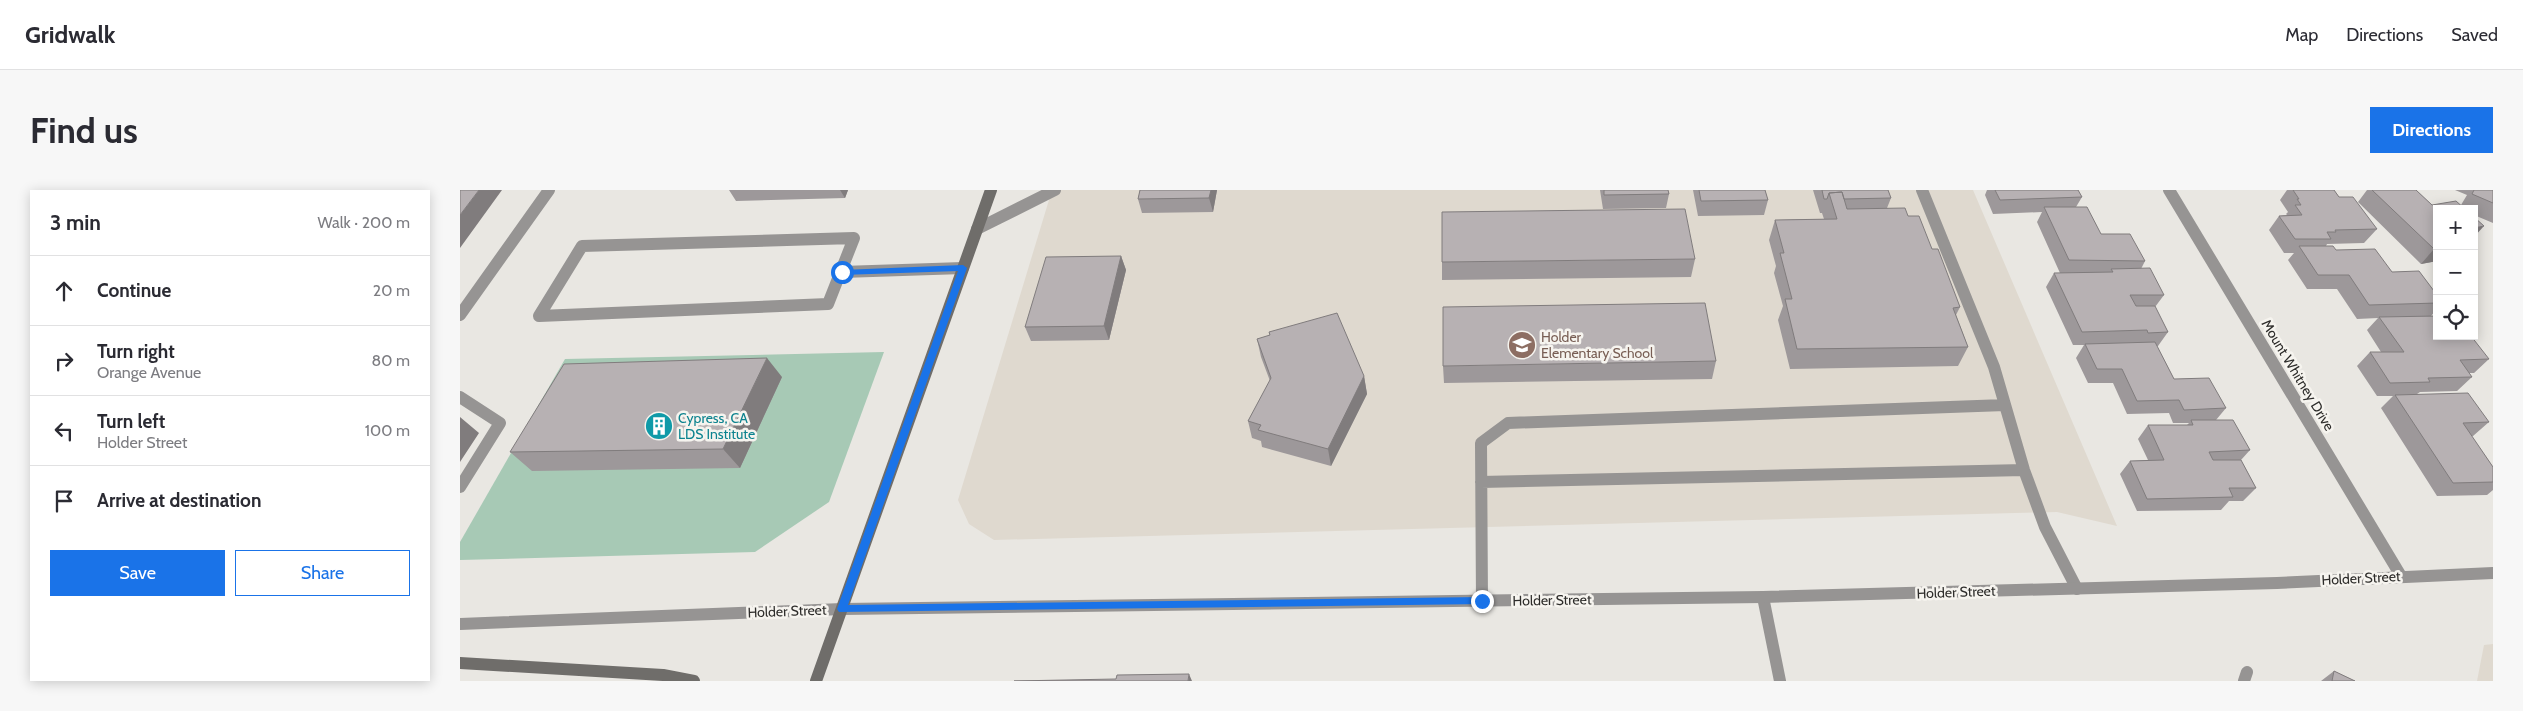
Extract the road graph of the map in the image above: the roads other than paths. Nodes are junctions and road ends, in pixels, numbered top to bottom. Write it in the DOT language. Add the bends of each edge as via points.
graph roads {
  1 [pos="548,190"];
  2 [pos="991,190"];
  3 [pos="1055,190"];
  4 [pos="1922,190"];
  5 [pos="2169,190"];
  6 [pos="977,229"];
  7 [pos="963,268"];
  8 [pos="842,272"];
  9 [pos="460,315"];
  10 [pos="460,398"];
  11 [pos="2005,405"];
  12 [pos="2024,470"];
  13 [pos="1481,482"];
  14 [pos="460,487"];
  15 [pos="2493,573"];
  16 [pos="2401,576"];
  17 [pos="2077,589"];
  18 [pos="1763,598"];
  19 [pos="1482,601"];
  20 [pos="842,609"];
  21 [pos="460,624"];
  22 [pos="460,663"];
  23 [pos="694,681"];
  24 [pos="816,681"];
  25 [pos="1780,681"];
  1 -- 9 [label="street"];
  2 -- 6 [label="main road"];
  3 -- 6 [label="street"];
  4 -- 11 [label="street" via="1994,368"];
  5 -- 16 [label="street, Mount Whitney Drive"];
  6 -- 7 [label="main road"];
  7 -- 8 [label="street"];
  7 -- 20 [label="main road"];
  8 -- 8 [label="street" via="854,238 582,246 539,316 828,304"];
  10 -- 14 [label="street" via="500,423"];
  11 -- 12 [label="street"];
  11 -- 13 [label="street" via="1508,422 1481,443"];
  12 -- 13 [label="street"];
  12 -- 17 [label="street" via="2045,528"];
  13 -- 19 [label="street"];
  15 -- 16 [label="street, Holder Street"];
  16 -- 17 [label="street, Holder Street"];
  17 -- 18 [label="street, Holder Street"];
  18 -- 19 [label="street, Holder Street"];
  18 -- 25 [label="street"];
  19 -- 20 [label="street, Holder Street"];
  20 -- 21 [label="street, Holder Street"];
  20 -- 24 [label="main road"];
  22 -- 23 [label="main road" via="663,675"];
}
